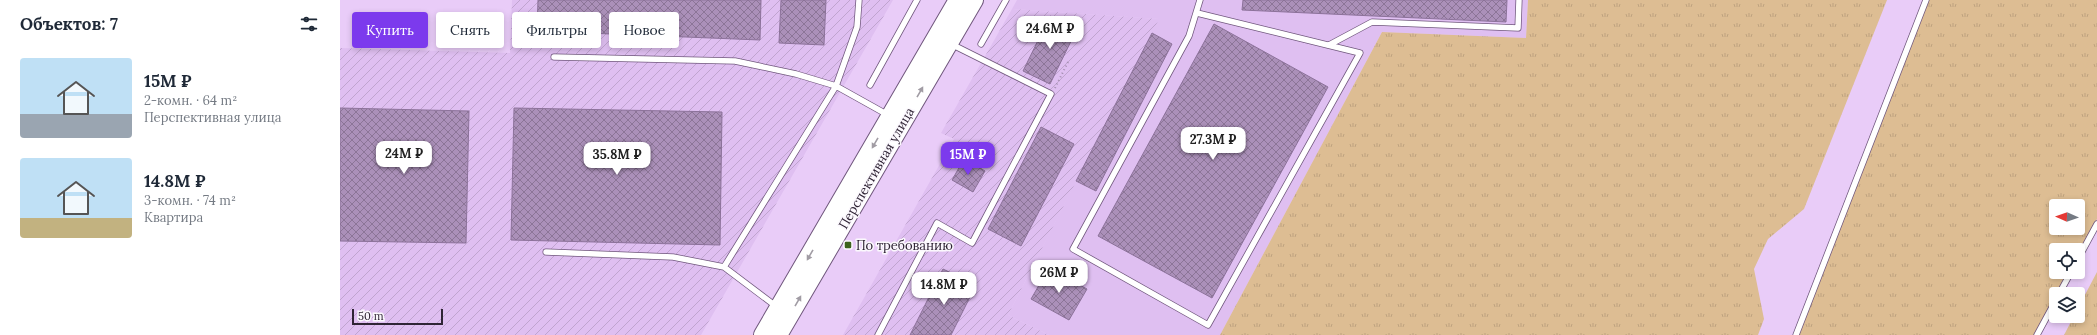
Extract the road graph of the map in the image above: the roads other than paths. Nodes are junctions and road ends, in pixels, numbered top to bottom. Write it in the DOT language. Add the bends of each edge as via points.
graph roads {
  1 [pos="859,0"];
  2 [pos="917,0"];
  3 [pos="958,0"];
  4 [pos="974,0"];
  5 [pos="1006,0"];
  6 [pos="1200,0"];
  7 [pos="1519,0"];
  8 [pos="1926,0"];
  9 [pos="1196,13"];
  10 [pos="943,39"];
  11 [pos="981,44"];
  12 [pos="1329,45"];
  13 [pos="554,57"];
  14 [pos="870,85"];
  15 [pos="836,86"];
  16 [pos="896,120"];
  17 [pos="2097,224"];
  18 [pos="2085,246"];
  19 [pos="546,252"];
  20 [pos="724,267"];
  21 [pos="779,308"];
  22 [pos="2049,313"];
  23 [pos="763,335"];
  24 [pos="778,335"];
  25 [pos="878,335"];
  26 [pos="1796,335"];
  27 [pos="2037,335"];
  1 -- 15 [label="lane" via="857,27"];
  2 -- 14 [label="lane"];
  3 -- 10 [label="main road, Перспективная улица"];
  4 -- 10 [label="main road, Перспективная улица"];
  5 -- 11 [label="lane"];
  6 -- 9 [label="lane"];
  7 -- 12 [label="lane" via="1518,28 1372,22"];
  8 -- 26 [label="lane"];
  9 -- 12 [label="lane"];
  9 -- 12 [label="lane" via="1189,36 1073,249 1208,325 1360,53"];
  10 -- 16 [label="main road, Перспективная улица"];
  10 -- 25 [label="lane" via="1051,94 972,243 937,223"];
  13 -- 15 [label="lane" via="735,61 796,74"];
  15 -- 16 [label="lane"];
  15 -- 20 [label="lane"];
  16 -- 21 [label="main road, Перспективная улица, one-way"];
  24 -- 16 [label="main road, Перспективная улица, one-way"];
  17 -- 18 [label="lane"];
  19 -- 20 [label="lane" via="673,257"];
  20 -- 21 [label="lane"];
  21 -- 23 [label="main road, Перспективная улица"];
  22 -- 27 [label="lane"];
}
